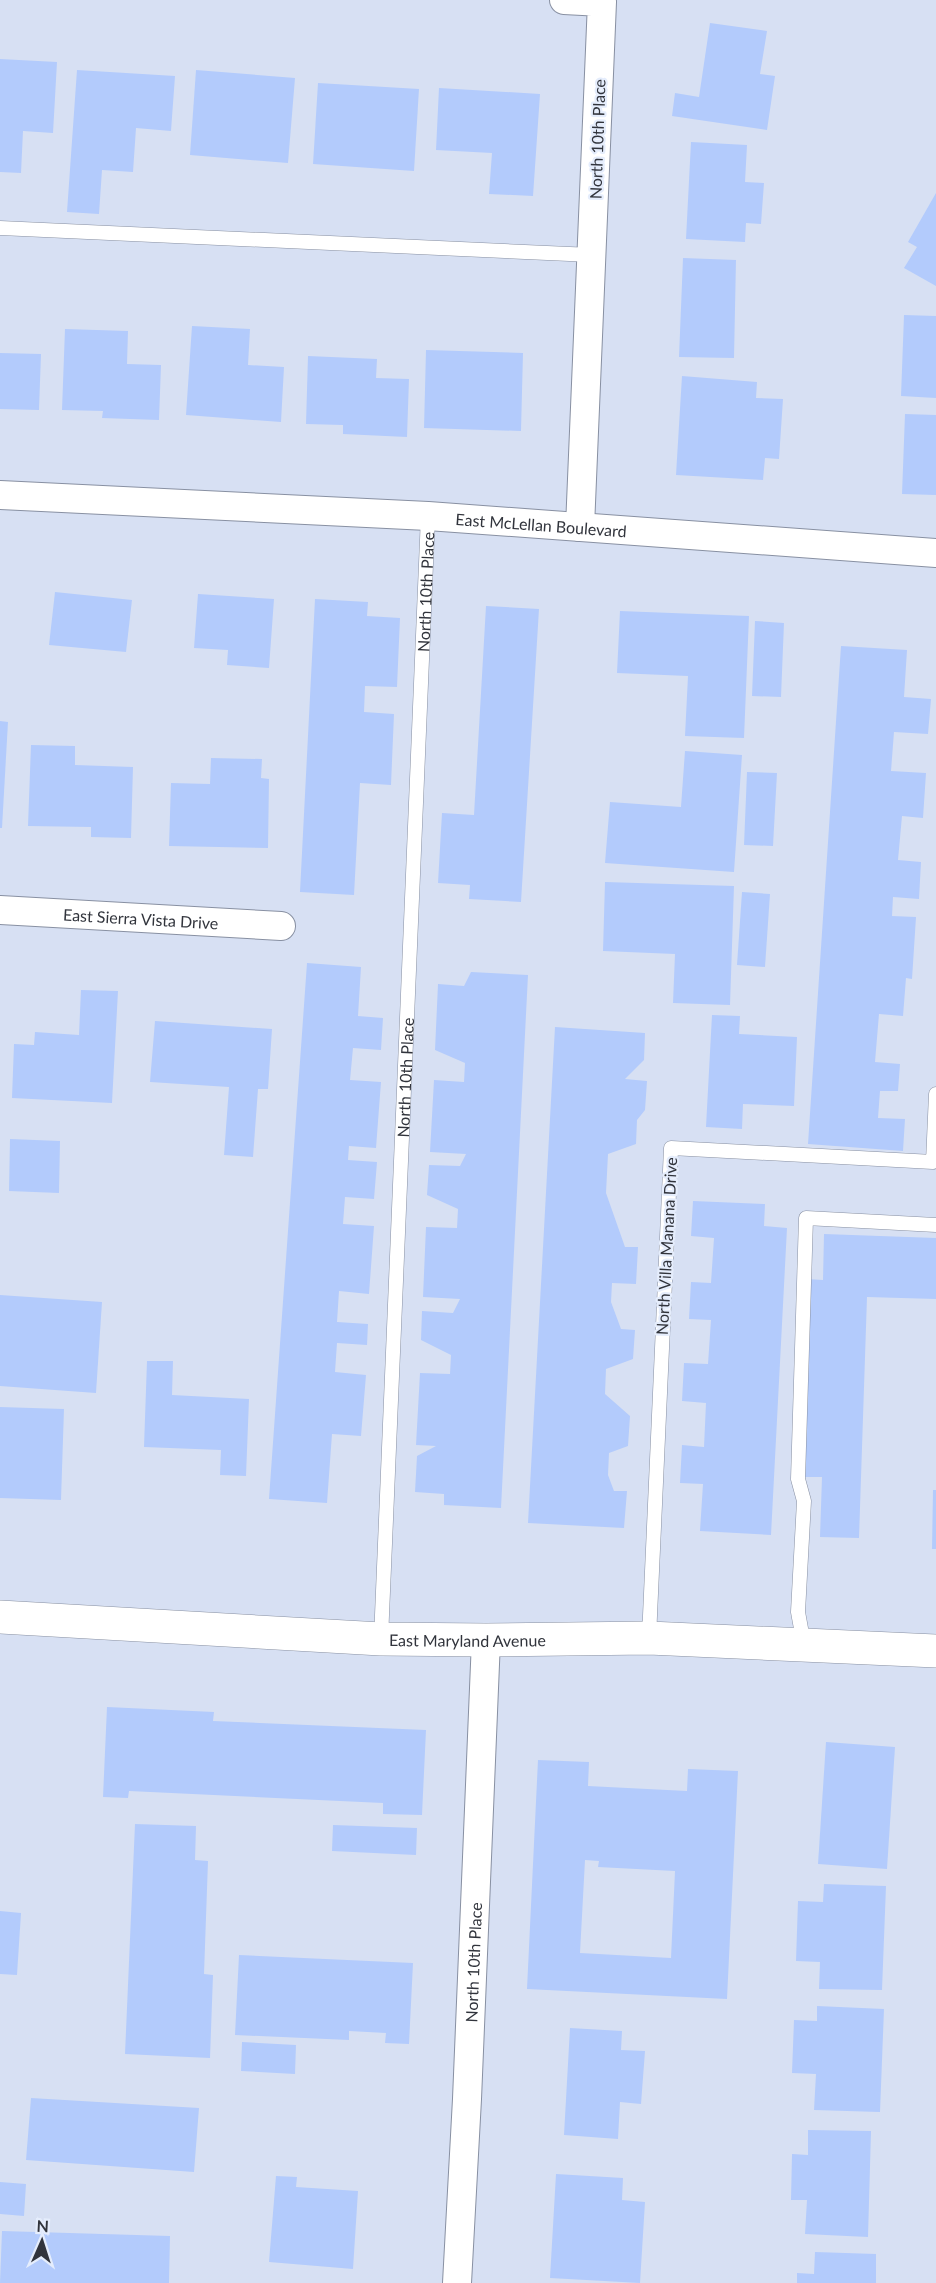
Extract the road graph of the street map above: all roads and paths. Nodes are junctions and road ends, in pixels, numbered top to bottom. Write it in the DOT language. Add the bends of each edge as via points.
graph roads {
  1 [pos="564,0"];
  2 [pos="0,228"];
  3 [pos="592,255"];
  4 [pos="0,495"];
  5 [pos="428,516"];
  6 [pos="580,527"];
  7 [pos="936,553"];
  8 [pos="0,910"];
  9 [pos="281,926"];
  10 [pos="936,1095"];
  11 [pos="936,1225"];
  12 [pos="0,1617"];
  13 [pos="649,1638"];
  14 [pos="381,1639"];
  15 [pos="486,1641"];
  16 [pos="804,1645"];
  17 [pos="936,1651"];
  18 [pos="457,2283"];
  1 -- 3 [label="street, North 10th Place" via="602,2"];
  2 -- 3 [label="lane"];
  3 -- 6 [label="street, North 10th Place"];
  4 -- 5 [label="street, East McLellan Boulevard"];
  5 -- 6 [label="street, East McLellan Boulevard"];
  5 -- 14 [label="lane, North 10th Place"];
  6 -- 7 [label="street, East McLellan Boulevard"];
  8 -- 9 [label="street, East Sierra Vista Drive"];
  10 -- 13 [label="lane, North Villa Manana Drive" via="933,1162 671,1148"];
  11 -- 16 [label="lane" via="806,1218 798,1479 804,1501 798,1612"];
  12 -- 14 [label="street, East Maryland Avenue"];
  13 -- 15 [label="street, East Maryland Avenue"];
  13 -- 16 [label="street, East Maryland Avenue"];
  14 -- 15 [label="street, East Maryland Avenue"];
  15 -- 18 [label="street, North 10th Place"];
  16 -- 17 [label="street, East Maryland Avenue"];
}
